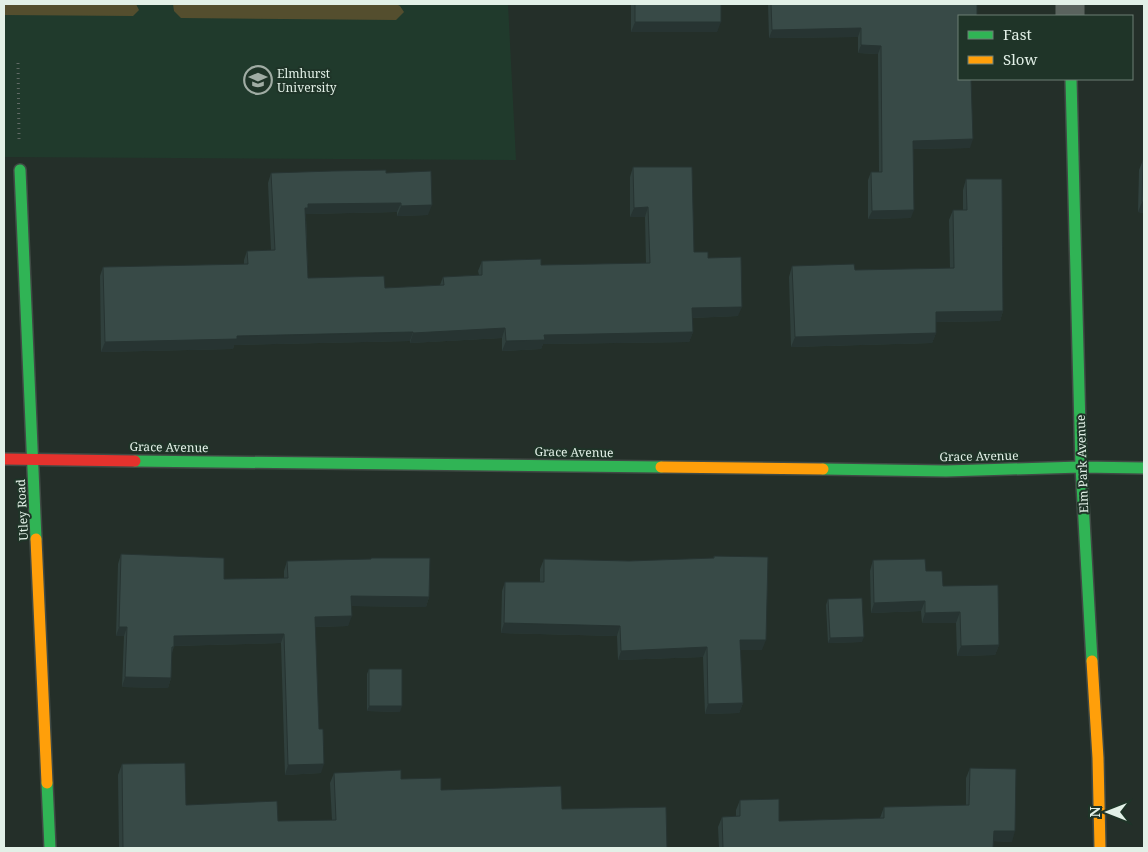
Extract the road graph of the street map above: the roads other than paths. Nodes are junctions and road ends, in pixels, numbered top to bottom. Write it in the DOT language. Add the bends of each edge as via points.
graph roads {
  1 [pos="1071,80"];
  2 [pos="20,170"];
  3 [pos="4,458"];
  4 [pos="33,459"];
  5 [pos="1081,468"];
  6 [pos="1144,468"];
  7 [pos="50,848"];
  8 [pos="1100,848"];
  1 -- 5 [label="street, Elm Park Avenue"];
  2 -- 4 [label="street, Utley Road"];
  3 -- 4 [label="street, Grace Avenue"];
  4 -- 5 [label="street, Grace Avenue" via="946,471"];
  4 -- 7 [label="street, Utley Road"];
  5 -- 6 [label="street, Grace Avenue"];
  5 -- 8 [label="street, Elm Park Avenue"];
}
